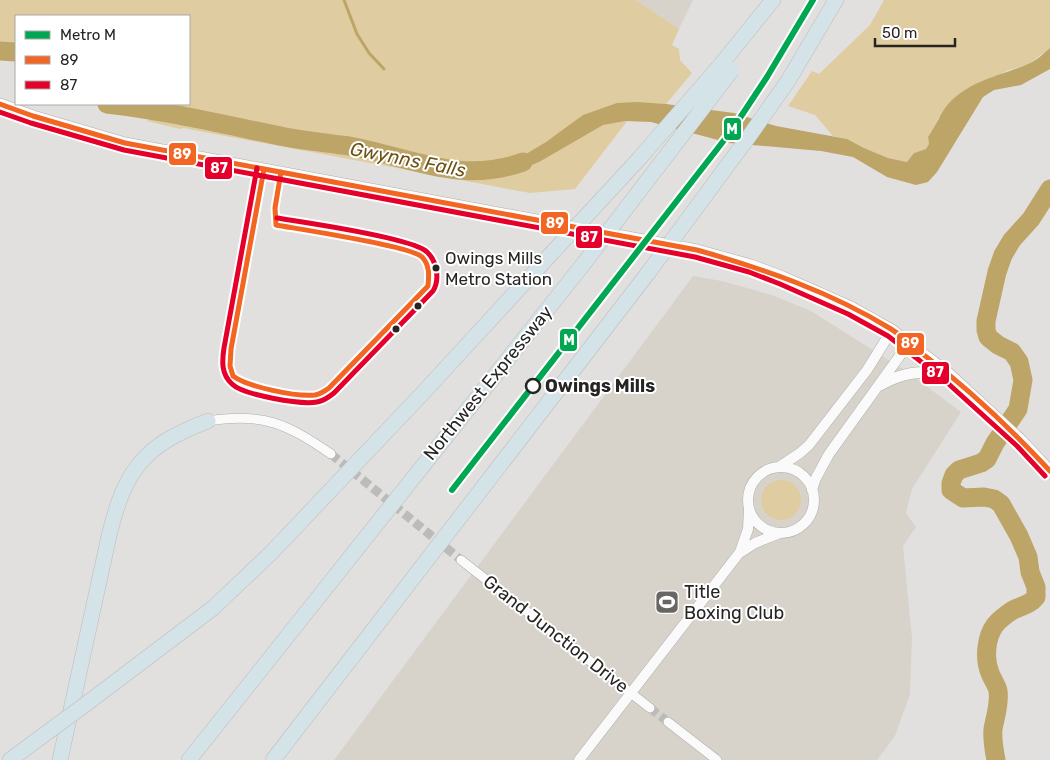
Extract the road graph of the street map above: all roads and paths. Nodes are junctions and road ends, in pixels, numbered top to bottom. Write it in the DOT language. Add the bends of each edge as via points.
graph roads {
  1 [pos="773,0"];
  2 [pos="777,0"];
  3 [pos="836,0"];
  4 [pos="725,69"];
  5 [pos="0,104"];
  6 [pos="892,330"];
  7 [pos="909,342"];
  8 [pos="947,372"];
  9 [pos="880,384"];
  10 [pos="208,421"];
  11 [pos="331,454"];
  12 [pos="779,467"];
  13 [pos="1050,470"];
  14 [pos="812,490"];
  15 [pos="749,509"];
  16 [pos="780,533"];
  17 [pos="740,552"];
  18 [pos="461,560"];
  19 [pos="632,694"];
  20 [pos="650,708"];
  21 [pos="668,722"];
  22 [pos="10,760"];
  23 [pos="60,760"];
  24 [pos="189,760"];
  25 [pos="273,760"];
  26 [pos="579,760"];
  27 [pos="717,760"];
  1 -- 4 [label="highway"];
  2 -- 4 [label="highway, Northwest Expressway"];
  3 -- 25 [label="highway, bridge" via="788,81 648,273"];
  4 -- 22 [label="highway, bridge" via="271,553 213,608"];
  4 -- 24 [label="highway, Northwest Expressway, bridge" via="585,262"];
  5 -- 6 [label="main road" via="125,143 697,250 783,277 851,307"];
  6 -- 7 [label="main road"];
  6 -- 12 [label="street" via="812,441"];
  7 -- 8 [label="main road"];
  7 -- 9 [label="street"];
  8 -- 9 [label="main road" via="903,374"];
  8 -- 13 [label="main road"];
  9 -- 14 [label="street" via="829,454"];
  10 -- 11 [label="street" via="262,419 297,433"];
  10 -- 23 [label="highway" via="183,431 150,452 140,461 123,490 115,509"];
  12 -- 14 [label="street" via="800,472"];
  12 -- 15 [label="street" via="766,470 757,477 748,497"];
  14 -- 16 [label="street" via="814,504 811,514 796,529"];
  15 -- 16 [label="street" via="762,527"];
  15 -- 17 [label="street" via="748,529"];
  16 -- 17 [label="street"];
  17 -- 19 [label="street"];
  18 -- 19 [label="street, Grand Junction Drive"];
  19 -- 20 [label="street, Grand Junction Drive"];
  19 -- 26 [label="street"];
  21 -- 27 [label="street"];
}
